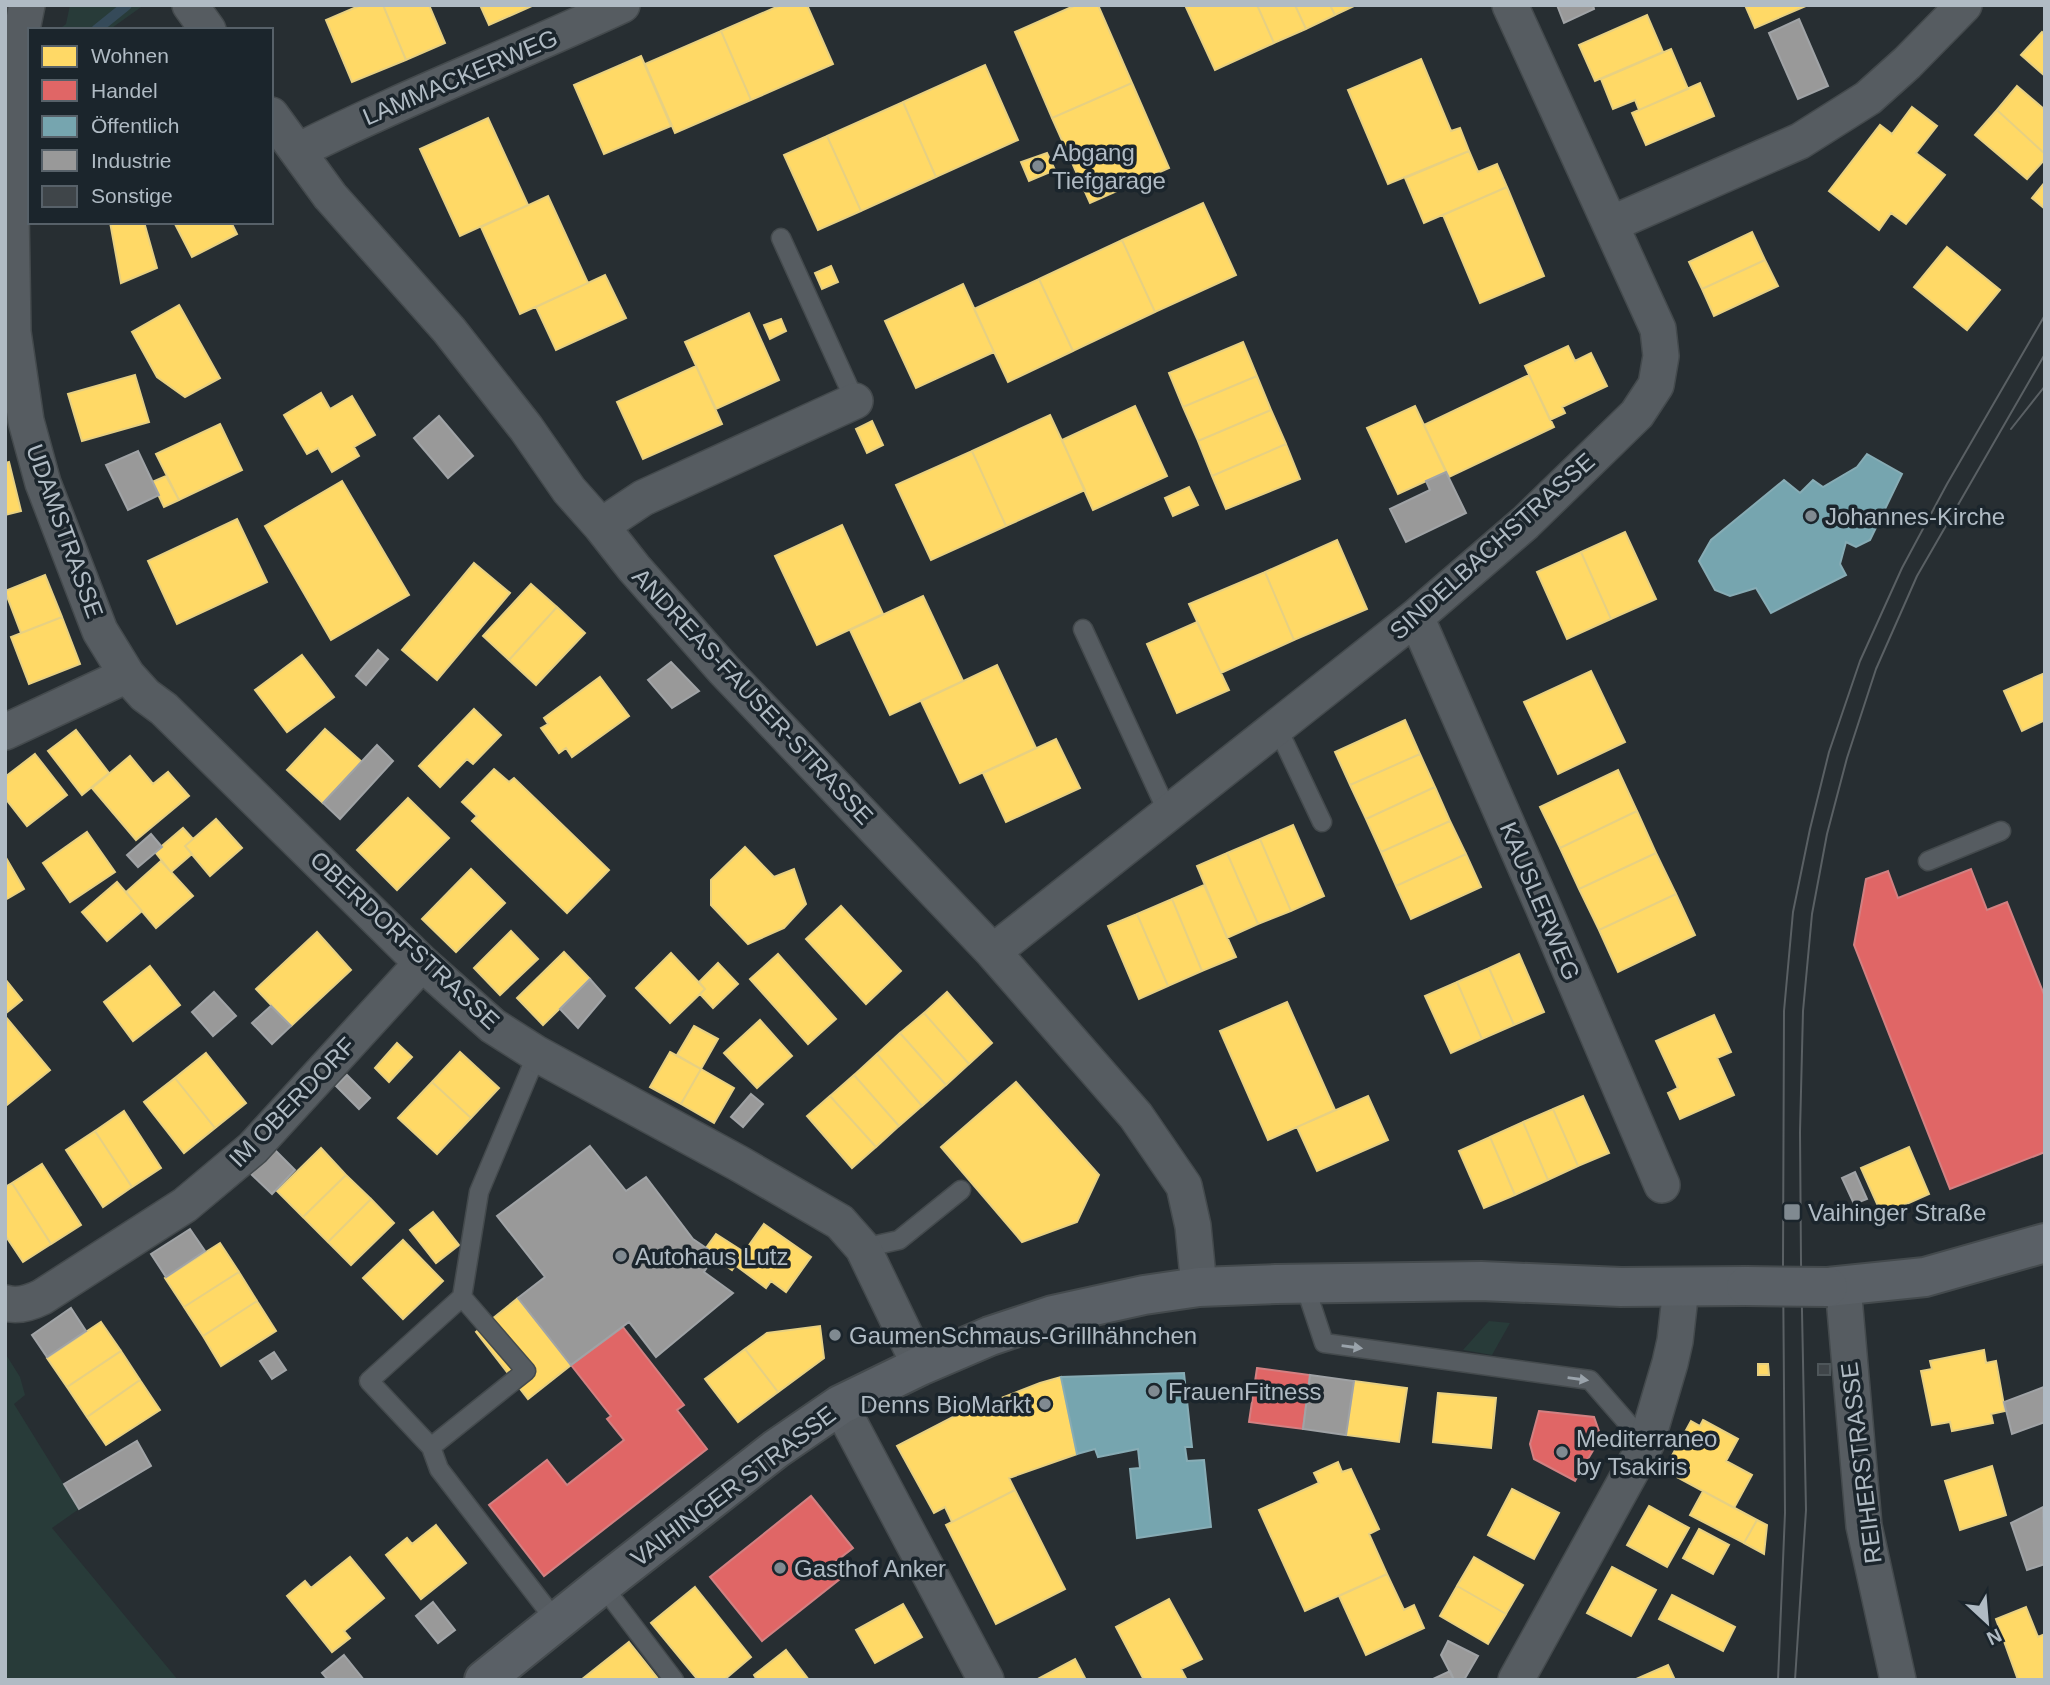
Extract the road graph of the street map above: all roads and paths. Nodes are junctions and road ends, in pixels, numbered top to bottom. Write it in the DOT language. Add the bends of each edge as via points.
graph roads {
  1 [pos="27,5"];
  2 [pos="190,5"];
  3 [pos="622,5"];
  4 [pos="1510,5"];
  5 [pos="1964,5"];
  6 [pos="207,28"];
  7 [pos="273,118"];
  8 [pos="298,151"];
  9 [pos="1611,224"];
  10 [pos="781,238"];
  11 [pos="855,401"];
  12 [pos="601,526"];
  13 [pos="1416,617"];
  14 [pos="1083,629"];
  15 [pos="127,675"];
  16 [pos="1278,727"];
  17 [pos="5,732"];
  18 [pos="1168,813"];
  19 [pos="1322,822"];
  20 [pos="2001,831"];
  21 [pos="1928,861"];
  22 [pos="993,952"];
  23 [pos="422,963"];
  24 [pos="537,1054"];
  25 [pos="1661,1185"];
  26 [pos="961,1190"];
  27 [pos="2045,1243"];
  28 [pos="863,1248"];
  29 [pos="1304,1283"];
  30 [pos="1199,1287"];
  31 [pos="1835,1287"];
  32 [pos="1681,1288"];
  33 [pos="463,1297"];
  34 [pos="5,1303"];
  35 [pos="920,1366"];
  36 [pos="840,1405"];
  37 [pos="1646,1444"];
  38 [pos="431,1447"];
  39 [pos="602,1585"];
  40 [pos="556,1621"];
  41 [pos="484,1680"];
  42 [pos="674,1680"];
  43 [pos="986,1680"];
  44 [pos="1516,1680"];
  45 [pos="1898,1680"];
  1 -- 15 [label="street, UDAMSTRASSE" via="16,68 10,150 13,332 26,421 43,483 100,631"];
  2 -- 6 [label="street"];
  3 -- 8 [label="street, LAMMACKERWEG"];
  4 -- 9 [label="street, SINDELBACHSTRASSE"];
  5 -- 9 [label="street" via="1868,98 1800,141"];
  7 -- 8 [label="street, ANDREAS-FAUSER-STRASSE"];
  8 -- 12 [label="street, ANDREAS-FAUSER-STRASSE" via="330,196 449,330"];
  9 -- 13 [label="street, SINDELBACHSTRASSE" via="1658,329 1661,355 1656,385 1637,414 1544,505"];
  10 -- 11 [label="lane"];
  11 -- 12 [label="street" via="643,498"];
  12 -- 22 [label="street, ANDREAS-FAUSER-STRASSE" via="724,670"];
  13 -- 16 [label="street, SINDELBACHSTRASSE"];
  13 -- 25 [label="street, KAUSLERWEG"];
  14 -- 18 [label="lane"];
  15 -- 17 [label="street"];
  15 -- 23 [label="street, OBERDORFSTRASSE"];
  16 -- 18 [label="street, SINDELBACHSTRASSE"];
  16 -- 19 [label="lane"];
  18 -- 22 [label="street, SINDELBACHSTRASSE"];
  20 -- 21 [label="lane"];
  22 -- 30 [label="street, ANDREAS-FAUSER-STRASSE" via="1136,1116 1184,1186"];
  23 -- 24 [label="street, OBERDORFSTRASSE" via="493,1026"];
  23 -- 34 [label="street, IM OBERDORF" via="253,1148 185,1205 42,1297 28,1303"];
  24 -- 28 [label="street, OBERDORFSTRASSE" via="840,1222"];
  24 -- 33 [label="lane" via="480,1192"];
  26 -- 28 [label="lane" via="899,1240"];
  27 -- 31 [label="main road, VAIHINGER STRASSE" via="1925,1277"];
  28 -- 35 [label="street, OBERDORFSTRASSE"];
  29 -- 30 [label="main road, VAIHINGER STRASSE"];
  29 -- 32 [label="main road, VAIHINGER STRASSE" via="1481,1281"];
  29 -- 37 [label="lane, one-way" via="1324,1343 1590,1380"];
  30 -- 35 [label="main road, VAIHINGER STRASSE" via="1053,1315"];
  31 -- 32 [label="main road, VAIHINGER STRASSE, bridge"];
  31 -- 45 [label="street, REIHERSTRASSE" via="1864,1526"];
  32 -- 37 [label="street" via="1673,1352"];
  33 -- 38 [label="lane" via="369,1381"];
  33 -- 38 [label="lane" via="526,1371"];
  35 -- 36 [label="main road, VAIHINGER STRASSE"];
  36 -- 39 [label="main road, VAIHINGER STRASSE" via="776,1449"];
  36 -- 43 [label="street"];
  37 -- 44 [label="street"];
  38 -- 40 [label="lane" via="439,1469"];
  39 -- 40 [label="main road, VAIHINGER STRASSE"];
  39 -- 42 [label="lane"];
  40 -- 41 [label="main road, VAIHINGER STRASSE"];
}
